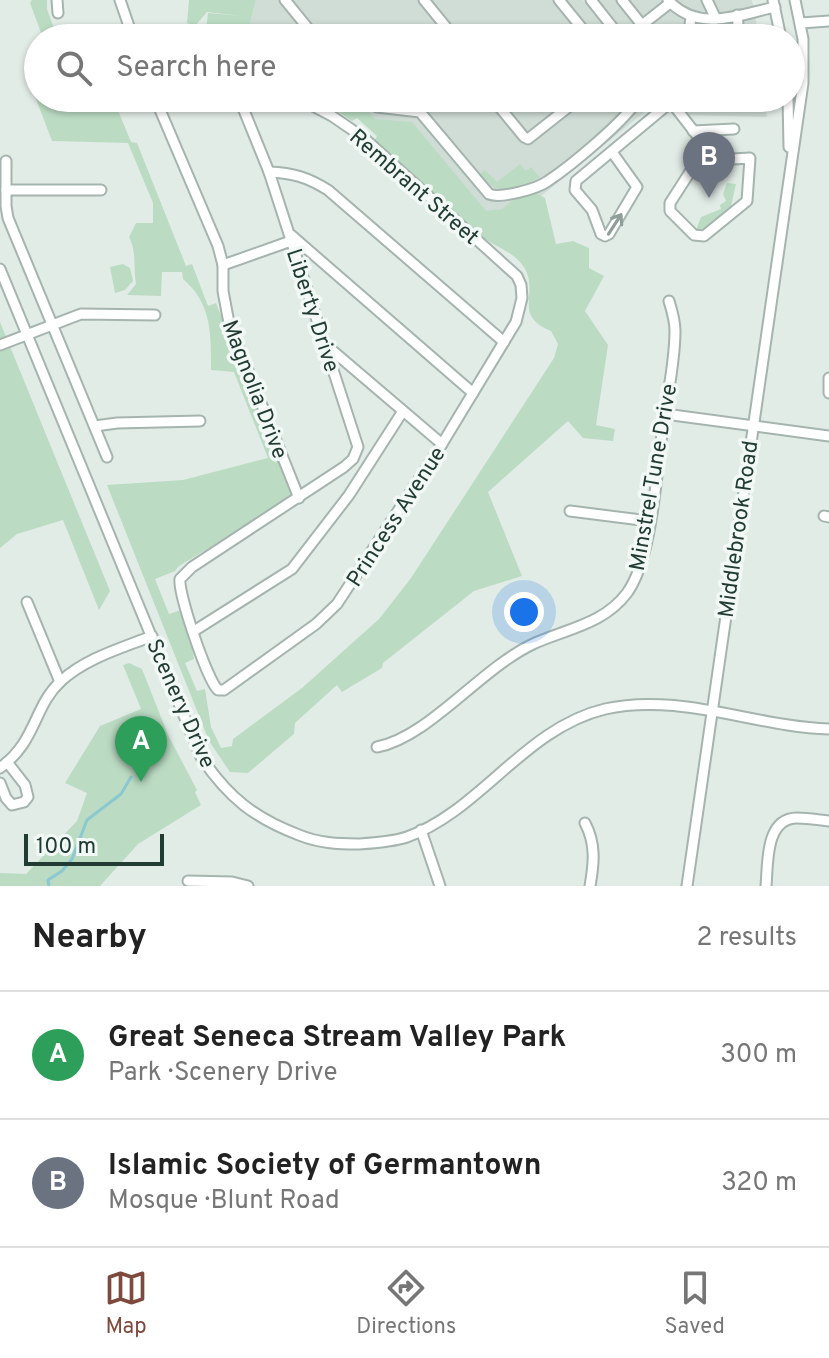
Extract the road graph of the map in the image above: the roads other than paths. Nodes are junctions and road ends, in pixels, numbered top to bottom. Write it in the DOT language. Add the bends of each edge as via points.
graph roads {
  1 [pos="57,0"];
  2 [pos="120,0"];
  3 [pos="285,0"];
  4 [pos="424,0"];
  5 [pos="559,0"];
  6 [pos="591,0"];
  7 [pos="622,0"];
  8 [pos="707,0"];
  9 [pos="795,0"];
  10 [pos="669,1"];
  11 [pos="774,4"];
  12 [pos="58,13"];
  13 [pos="737,15"];
  14 [pos="691,18"];
  15 [pos="716,19"];
  16 [pos="829,21"];
  17 [pos="801,23"];
  18 [pos="128,24"];
  19 [pos="305,24"];
  20 [pos="444,24"];
  21 [pos="579,24"];
  22 [pos="611,24"];
  23 [pos="641,24"];
  24 [pos="643,24"];
  25 [pos="690,24"];
  26 [pos="738,24"];
  27 [pos="778,24"];
  28 [pos="161,112"];
  29 [pos="245,112"];
  30 [pos="323,112"];
  31 [pos="420,112"];
  32 [pos="503,112"];
  33 [pos="562,112"];
  34 [pos="630,112"];
  35 [pos="657,112"];
  36 [pos="679,112"];
  37 [pos="788,112"];
  38 [pos="798,112"];
  39 [pos="734,129"];
  40 [pos="697,135"];
  41 [pos="612,152"];
  42 [pos="705,160"];
  43 [pos="6,161"];
  44 [pos="269,172"];
  45 [pos="789,172"];
  46 [pos="6,190"];
  47 [pos="101,190"];
  48 [pos="290,237"];
  49 [pos="223,265"];
  50 [pos="0,269"];
  51 [pos="522,298"];
  52 [pos="669,301"];
  53 [pos="155,315"];
  54 [pos="52,323"];
  55 [pos="27,334"];
  56 [pos="504,342"];
  57 [pos="324,344"];
  58 [pos="0,345"];
  59 [pos="829,378"];
  60 [pos="473,393"];
  61 [pos="829,393"];
  62 [pos="403,411"];
  63 [pos="665,414"];
  64 [pos="200,421"];
  65 [pos="752,425"];
  66 [pos="95,426"];
  67 [pos="829,436"];
  68 [pos="442,444"];
  69 [pos="107,457"];
  70 [pos="299,498"];
  71 [pos="570,511"];
  72 [pos="649,521"];
  73 [pos="27,602"];
  74 [pos="194,631"];
  75 [pos="152,636"];
  76 [pos="60,682"];
  77 [pos="712,711"];
  78 [pos="829,729"];
  79 [pos="377,747"];
  80 [pos="4,765"];
  81 [pos="0,783"];
  82 [pos="829,821"];
  83 [pos="585,823"];
  84 [pos="421,830"];
  85 [pos="188,881"];
  86 [pos="248,886"];
  87 [pos="440,886"];
  88 [pos="590,886"];
  89 [pos="687,886"];
  90 [pos="766,886"];
  1 -- 12 [label="street"];
  2 -- 18 [label="street"];
  3 -- 19 [label="street"];
  4 -- 20 [label="street"];
  5 -- 21 [label="street"];
  6 -- 22 [label="street"];
  7 -- 23 [label="street"];
  8 -- 15 [label="street"];
  9 -- 17 [label="street, Middlebrook Road"];
  10 -- 14 [label="street"];
  10 -- 24 [label="street"];
  11 -- 13 [label="street"];
  11 -- 27 [label="street"];
  13 -- 15 [label="street"];
  13 -- 26 [label="street"];
  14 -- 15 [label="street"];
  14 -- 25 [label="street"];
  16 -- 17 [label="street"];
  28 -- 49 [label="street, Magnolia Drive"];
  29 -- 44 [label="street, Liberty Drive"];
  30 -- 51 [label="street, Rembrant Street" via="364,138 517,276"];
  31 -- 34 [label="street" via="489,194 498,197 547,182"];
  32 -- 33 [label="street" via="528,139"];
  35 -- 41 [label="street"];
  36 -- 40 [label="street"];
  37 -- 45 [label="street, Middlebrook Road"];
  38 -- 45 [label="street, Middlebrook Road"];
  39 -- 40 [label="street"];
  40 -- 42 [label="street"];
  41 -- 41 [label="street, one-way" via="574,186 602,235 608,236 637,187"];
  42 -- 42 [label="street" via="693,164 669,206 671,214 699,237 748,196 750,158"];
  43 -- 46 [label="street"];
  44 -- 48 [label="street, Liberty Drive"];
  44 -- 56 [label="street" via="308,177 328,190"];
  45 -- 65 [label="street, Middlebrook Road"];
  46 -- 47 [label="street"];
  46 -- 54 [label="street" via="8,218"];
  48 -- 49 [label="street"];
  48 -- 57 [label="street, Liberty Drive"];
  48 -- 60 [label="street"];
  49 -- 70 [label="street, Magnolia Drive" via="229,323"];
  50 -- 55 [label="street, Scenery Drive"];
  51 -- 56 [label="street, Princess Avenue"];
  52 -- 63 [label="street, Minstrel Tune Drive" via="675,336"];
  53 -- 54 [label="street" via="84,313"];
  54 -- 55 [label="street"];
  54 -- 66 [label="street"];
  55 -- 58 [label="street"];
  55 -- 75 [label="street, Scenery Drive"];
  56 -- 60 [label="street, Princess Avenue"];
  57 -- 62 [label="street"];
  57 -- 70 [label="street, Liberty Drive" via="357,451 344,467"];
  59 -- 61 [label="street"];
  60 -- 68 [label="street, Princess Avenue"];
  62 -- 68 [label="street"];
  62 -- 74 [label="street" via="349,495 292,569"];
  63 -- 65 [label="street"];
  63 -- 72 [label="street, Minstrel Tune Drive"];
  64 -- 66 [label="street"];
  65 -- 67 [label="street"];
  65 -- 77 [label="street, Middlebrook Road"];
  66 -- 69 [label="street"];
  68 -- 74 [label="street, Princess Avenue" via="329,614 224,690 212,685"];
  70 -- 74 [label="street" via="180,579"];
  71 -- 72 [label="street"];
  72 -- 79 [label="street, Minstrel Tune Drive" via="635,580 618,604 591,622 515,654 409,736"];
  73 -- 76 [label="street"];
  75 -- 76 [label="street" via="97,659"];
  75 -- 84 [label="street, Scenery Drive" via="201,757 236,801 269,824 316,842 370,843"];
  76 -- 80 [label="street" via="27,741"];
  77 -- 78 [label="street, Scenery Drive"];
  77 -- 84 [label="street, Scenery Drive" via="635,706 579,717"];
  77 -- 89 [label="street, Middlebrook Road"];
  80 -- 81 [label="street" via="25,785 27,800 9,803"];
  82 -- 90 [label="street" via="795,817 780,824 771,840"];
  83 -- 88 [label="street" via="594,858"];
  84 -- 87 [label="street"];
  85 -- 86 [label="street"];
}
